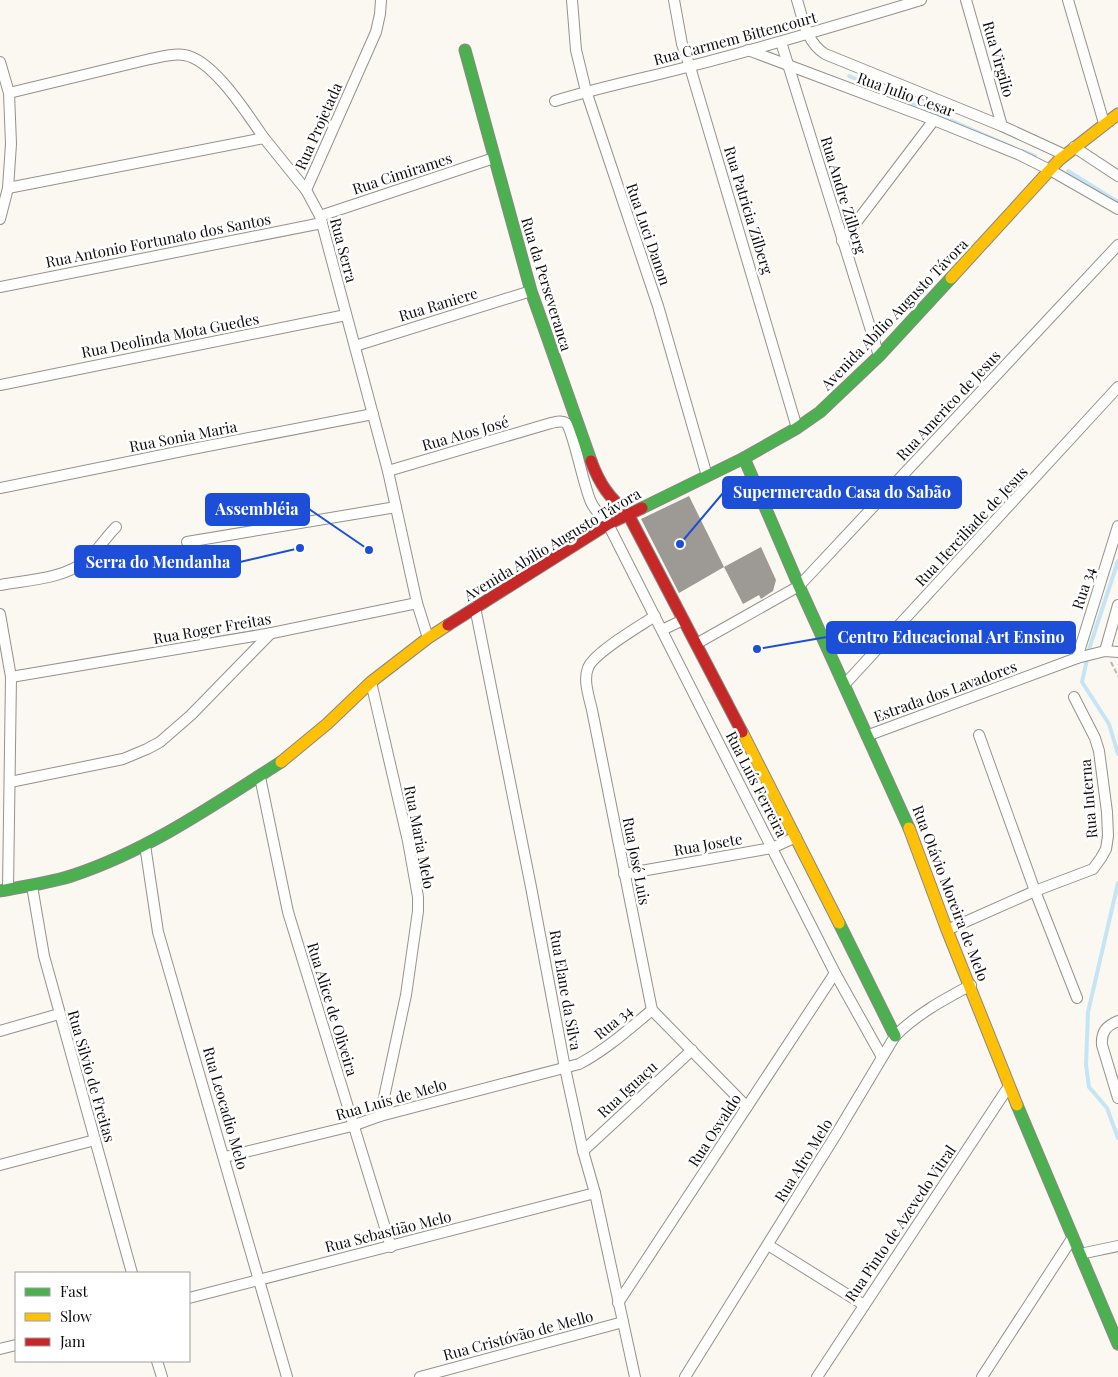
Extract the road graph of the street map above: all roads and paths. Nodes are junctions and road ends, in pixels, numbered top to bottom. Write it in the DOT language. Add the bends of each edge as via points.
graph roads {
  1 [pos="381,0"];
  2 [pos="572,0"];
  3 [pos="674,0"];
  4 [pos="797,0"];
  5 [pos="921,0"];
  6 [pos="966,0"];
  7 [pos="1068,0"];
  8 [pos="808,35"];
  9 [pos="781,42"];
  10 [pos="465,50"];
  11 [pos="748,50"];
  12 [pos="0,62"];
  13 [pos="690,66"];
  14 [pos="789,67"];
  15 [pos="586,91"];
  16 [pos="9,93"];
  17 [pos="555,101"];
  18 [pos="1118,114"];
  19 [pos="934,120"];
  20 [pos="1104,123"];
  21 [pos="1002,126"];
  22 [pos="264,138"];
  23 [pos="494,158"];
  24 [pos="1060,160"];
  25 [pos="1118,176"];
  26 [pos="8,188"];
  27 [pos="306,190"];
  28 [pos="1118,209"];
  29 [pos="0,219"];
  30 [pos="321,220"];
  31 [pos="842,241"];
  32 [pos="1118,245"];
  33 [pos="0,287"];
  34 [pos="531,291"];
  35 [pos="346,315"];
  36 [pos="354,346"];
  37 [pos="879,356"];
  38 [pos="0,385"];
  39 [pos="1118,387"];
  40 [pos="373,414"];
  41 [pos="551,423"];
  42 [pos="797,428"];
  43 [pos="744,458"];
  44 [pos="388,471"];
  45 [pos="708,476"];
  46 [pos="0,488"];
  47 [pos="396,507"];
  48 [pos="628,514"];
  49 [pos="608,524"];
  50 [pos="1118,526"];
  51 [pos="116,527"];
  52 [pos="187,542"];
  53 [pos="0,585"];
  54 [pos="799,586"];
  55 [pos="417,603"];
  56 [pos="1118,604"];
  57 [pos="474,607"];
  58 [pos="0,614"];
  59 [pos="655,616"];
  60 [pos="683,620"];
  61 [pos="662,630"];
  62 [pos="272,633"];
  63 [pos="428,638"];
  64 [pos="696,644"];
  65 [pos="1102,652"];
  66 [pos="1118,652"];
  67 [pos="1080,658"];
  68 [pos="11,677"];
  69 [pos="371,682"];
  70 [pos="845,684"];
  71 [pos="1074,697"];
  72 [pos="869,735"];
  73 [pos="980,735"];
  74 [pos="260,777"];
  75 [pos="10,782"];
  76 [pos="796,838"];
  77 [pos="145,845"];
  78 [pos="772,848"];
  79 [pos="624,874"];
  80 [pos="32,886"];
  81 [pos="4,891"];
  82 [pos="1035,891"];
  83 [pos="948,930"];
  84 [pos="835,973"];
  85 [pos="971,985"];
  86 [pos="1077,998"];
  87 [pos="652,1010"];
  88 [pos="59,1014"];
  89 [pos="1118,1021"];
  90 [pos="0,1031"];
  91 [pos="895,1036"];
  92 [pos="692,1050"];
  93 [pos="882,1057"];
  94 [pos="565,1068"];
  95 [pos="1010,1086"];
  96 [pos="1118,1098"];
  97 [pos="747,1107"];
  98 [pos="380,1116"];
  99 [pos="352,1126"];
  100 [pos="95,1140"];
  101 [pos="583,1151"];
  102 [pos="225,1157"];
  103 [pos="0,1165"];
  104 [pos="595,1193"];
  105 [pos="1073,1237"];
  106 [pos="768,1245"];
  107 [pos="1118,1246"];
  108 [pos="391,1247"];
  109 [pos="1080,1254"];
  110 [pos="132,1272"];
  111 [pos="260,1280"];
  112 [pos="190,1298"];
  113 [pos="618,1303"];
  114 [pos="864,1305"];
  115 [pos="622,1322"];
  116 [pos="1118,1344"];
  117 [pos="15,1345"];
  118 [pos="0,1349"];
  119 [pos="157,1362"];
  120 [pos="162,1377"];
  121 [pos="287,1377"];
  122 [pos="420,1377"];
  123 [pos="635,1377"];
  124 [pos="685,1377"];
  125 [pos="817,1377"];
  126 [pos="982,1377"];
  1 -- 27 [label="street, Rua Projetada" via="376,32"];
  2 -- 15 [label="street, Rua Luci Danon" via="576,50"];
  3 -- 13 [label="street, Rua Patricia Zilberg" via="682,44"];
  4 -- 8 [label="street"];
  5 -- 8 [label="street, Rua Carmem Bittencourt"];
  6 -- 21 [label="street, Rua Virgilio"];
  7 -- 20 [label="street"];
  8 -- 9 [label="street, Rua Carmem Bittencourt"];
  8 -- 21 [label="street, Rua Julio Cesar" via="825,54"];
  9 -- 11 [label="street, Rua Carmem Bittencourt"];
  9 -- 14 [label="street, Rua Andre Zilberg"];
  10 -- 23 [label="street, Rua da Perseveranca"];
  11 -- 13 [label="street, Rua Carmem Bittencourt"];
  11 -- 14 [label="street, Rua Julio Cesar"];
  12 -- 16 [label="street"];
  13 -- 15 [label="street, Rua Carmem Bittencourt"];
  13 -- 42 [label="street, Rua Patricia Zilberg"];
  14 -- 19 [label="street, Rua Julio Cesar"];
  14 -- 31 [label="street, Rua Andre Zilberg"];
  15 -- 17 [label="street, Rua Carmem Bittencourt"];
  15 -- 45 [label="street, Rua Luci Danon" via="658,306"];
  16 -- 22 [label="street, Rua Serra" via="150,59 185,55 218,76"];
  16 -- 26 [label="street" via="11,144"];
  18 -- 20 [label="street, Avenida Abílio Augusto Távora"];
  19 -- 24 [label="street, Rua Julio Cesar" via="1020,155"];
  19 -- 31 [label="street"];
  20 -- 24 [label="street, Avenida Abílio Augusto Távora"];
  21 -- 24 [label="street, Rua Julio Cesar"];
  22 -- 26 [label="street"];
  22 -- 27 [label="street, Rua Serra"];
  23 -- 30 [label="street, Rua Cimirames"];
  23 -- 34 [label="street, Rua da Perseveranca"];
  24 -- 25 [label="street"];
  24 -- 28 [label="street"];
  24 -- 37 [label="street, Avenida Abílio Augusto Távora"];
  26 -- 29 [label="street"];
  27 -- 30 [label="street, Rua Serra"];
  30 -- 33 [label="street, Rua Antonio Fortunato dos Santos"];
  30 -- 35 [label="street, Rua Serra"];
  31 -- 37 [label="street, Rua Andre Zilberg"];
  32 -- 54 [label="street, Rua Americo de Jesus"];
  34 -- 36 [label="street, Rua Raniere"];
  34 -- 48 [label="street, Rua da Perseveranca" via="598,480 612,500"];
  35 -- 36 [label="street, Rua Serra"];
  35 -- 38 [label="street, Rua Deolinda Mota Guedes"];
  36 -- 40 [label="street, Rua Serra"];
  37 -- 42 [label="street, Avenida Abílio Augusto Távora" via="835,399"];
  39 -- 70 [label="street, Rua Herciliade de Jesus"];
  40 -- 44 [label="street, Rua Serra"];
  40 -- 46 [label="street, Rua Sonia Maria"];
  41 -- 44 [label="street, Rua Atos José"];
  41 -- 49 [label="street, Rua Luís Ferreira" via="562,422 568,426 584,485 592,503"];
  42 -- 43 [label="street, Avenida Abílio Augusto Távora"];
  43 -- 45 [label="street, Avenida Abílio Augusto Távora"];
  43 -- 54 [label="street, Rua Otávio Moreira de Melo"];
  44 -- 47 [label="street, Rua Serra"];
  45 -- 48 [label="street, Avenida Abílio Augusto Távora"];
  47 -- 52 [label="street"];
  47 -- 55 [label="street, Rua Serra"];
  48 -- 49 [label="street, Avenida Abílio Augusto Távora"];
  48 -- 60 [label="street, Rua Luís Ferreira"];
  49 -- 57 [label="street, Avenida Abílio Augusto Távora"];
  49 -- 59 [label="street, Rua Luís Ferreira"];
  50 -- 67 [label="street, Rua 34"];
  51 -- 53 [label="street" via="89,558 70,570"];
  54 -- 64 [label="street, Rua Americo de Jesus"];
  54 -- 70 [label="street, Rua Otávio Moreira de Melo"];
  55 -- 62 [label="street, Rua Roger Freitas"];
  55 -- 63 [label="street, Rua Serra"];
  56 -- 65 [label="street"];
  57 -- 63 [label="street, Avenida Abílio Augusto Távora"];
  57 -- 94 [label="street, Rua Elane da Silva"];
  58 -- 68 [label="street"];
  59 -- 61 [label="street, Rua Luís Ferreira"];
  59 -- 79 [label="street, Rua José Luis" via="601,652 591,661 586,675"];
  60 -- 61 [label="street"];
  60 -- 64 [label="street, Rua Luís Ferreira"];
  61 -- 78 [label="street, Rua Luís Ferreira"];
  62 -- 68 [label="street, Rua Roger Freitas"];
  62 -- 75 [label="street" via="191,715 153,746 123,759"];
  63 -- 69 [label="street, Avenida Abílio Augusto Távora"];
  64 -- 76 [label="street, Rua Luís Ferreira"];
  65 -- 66 [label="street, Estrada dos Lavadores"];
  65 -- 67 [label="street, Estrada dos Lavadores"];
  67 -- 72 [label="street, Estrada dos Lavadores"];
  68 -- 75 [label="street"];
  69 -- 74 [label="street, Avenida Abílio Augusto Távora"];
  69 -- 98 [label="street, Rua Maria Melo" via="418,897 406,995"];
  70 -- 72 [label="street, Rua Otávio Moreira de Melo"];
  71 -- 82 [label="street, Rua Interna" via="1097,744 1107,812 1106,849 1093,869"];
  72 -- 83 [label="street, Rua Otávio Moreira de Melo" via="905,817"];
  73 -- 82 [label="street"];
  74 -- 77 [label="street, Avenida Abílio Augusto Távora"];
  74 -- 99 [label="street, Rua Alice de Oliveira" via="288,912"];
  75 -- 81 [label="street"];
  76 -- 78 [label="street, Rua Josete"];
  76 -- 91 [label="street, Rua Luís Ferreira"];
  77 -- 80 [label="street, Avenida Abílio Augusto Távora" via="72,876"];
  77 -- 102 [label="street, Rua Leocadio Melo" via="158,932"];
  78 -- 79 [label="street, Rua Josete"];
  78 -- 84 [label="street, Rua Luís Ferreira"];
  79 -- 87 [label="street, Rua José Luis"];
  80 -- 81 [label="street, Avenida Abílio Augusto Távora"];
  80 -- 88 [label="street, Rua Silvio de Freitas" via="44,956"];
  82 -- 83 [label="street, Rua Interna"];
  82 -- 86 [label="street"];
  83 -- 85 [label="street, Rua Otávio Moreira de Melo"];
  84 -- 93 [label="street, Rua Luís Ferreira"];
  84 -- 97 [label="street, Rua Osvaldo"];
  85 -- 91 [label="street, Rua Afro Melo" via="929,1008"];
  85 -- 95 [label="street, Rua Otávio Moreira de Melo"];
  87 -- 92 [label="street"];
  87 -- 94 [label="street, Rua 34" via="592,1058"];
  88 -- 90 [label="street"];
  88 -- 100 [label="street, Rua Silvio de Freitas"];
  89 -- 96 [label="street" via="1104,1030 1102,1036"];
  91 -- 93 [label="street, Rua Afro Melo"];
  92 -- 97 [label="street"];
  92 -- 101 [label="street, Rua Iguaçu"];
  93 -- 106 [label="street, Rua Afro Melo"];
  94 -- 98 [label="street, Rua Luis de Melo"];
  94 -- 101 [label="street, Rua Elane da Silva"];
  95 -- 105 [label="street, Rua Otávio Moreira de Melo"];
  95 -- 114 [label="street, Rua Pinto de Azevedo Vitral"];
  97 -- 113 [label="street, Rua Osvaldo"];
  98 -- 99 [label="street, Rua Luis de Melo"];
  99 -- 102 [label="street, Rua Luis de Melo"];
  99 -- 108 [label="street, Rua Alice de Oliveira"];
  100 -- 103 [label="street"];
  100 -- 110 [label="street, Rua Silvio de Freitas"];
  101 -- 104 [label="street, Rua Elane da Silva"];
  102 -- 111 [label="street, Rua Leocadio Melo"];
  104 -- 108 [label="street, Rua Sebastião Melo"];
  104 -- 113 [label="street, Rua Elane da Silva"];
  105 -- 109 [label="street, Rua Otávio Moreira de Melo"];
  105 -- 126 [label="street"];
  106 -- 114 [label="street"];
  106 -- 124 [label="street, Rua Afro Melo"];
  107 -- 109 [label="street"];
  108 -- 111 [label="street, Rua Sebastião Melo"];
  109 -- 116 [label="street, Rua Otávio Moreira de Melo"];
  111 -- 112 [label="street, Rua Sebastião Melo"];
  111 -- 121 [label="street, Rua Leocadio Melo"];
  113 -- 115 [label="street, Rua Elane da Silva"];
  114 -- 125 [label="street, Rua Pinto de Azevedo Vitral"];
  115 -- 122 [label="street, Rua Cristóvão de Mello"];
  115 -- 123 [label="street, Rua Elane da Silva"];
  117 -- 118 [label="street"];
  119 -- 120 [label="street"];
}
